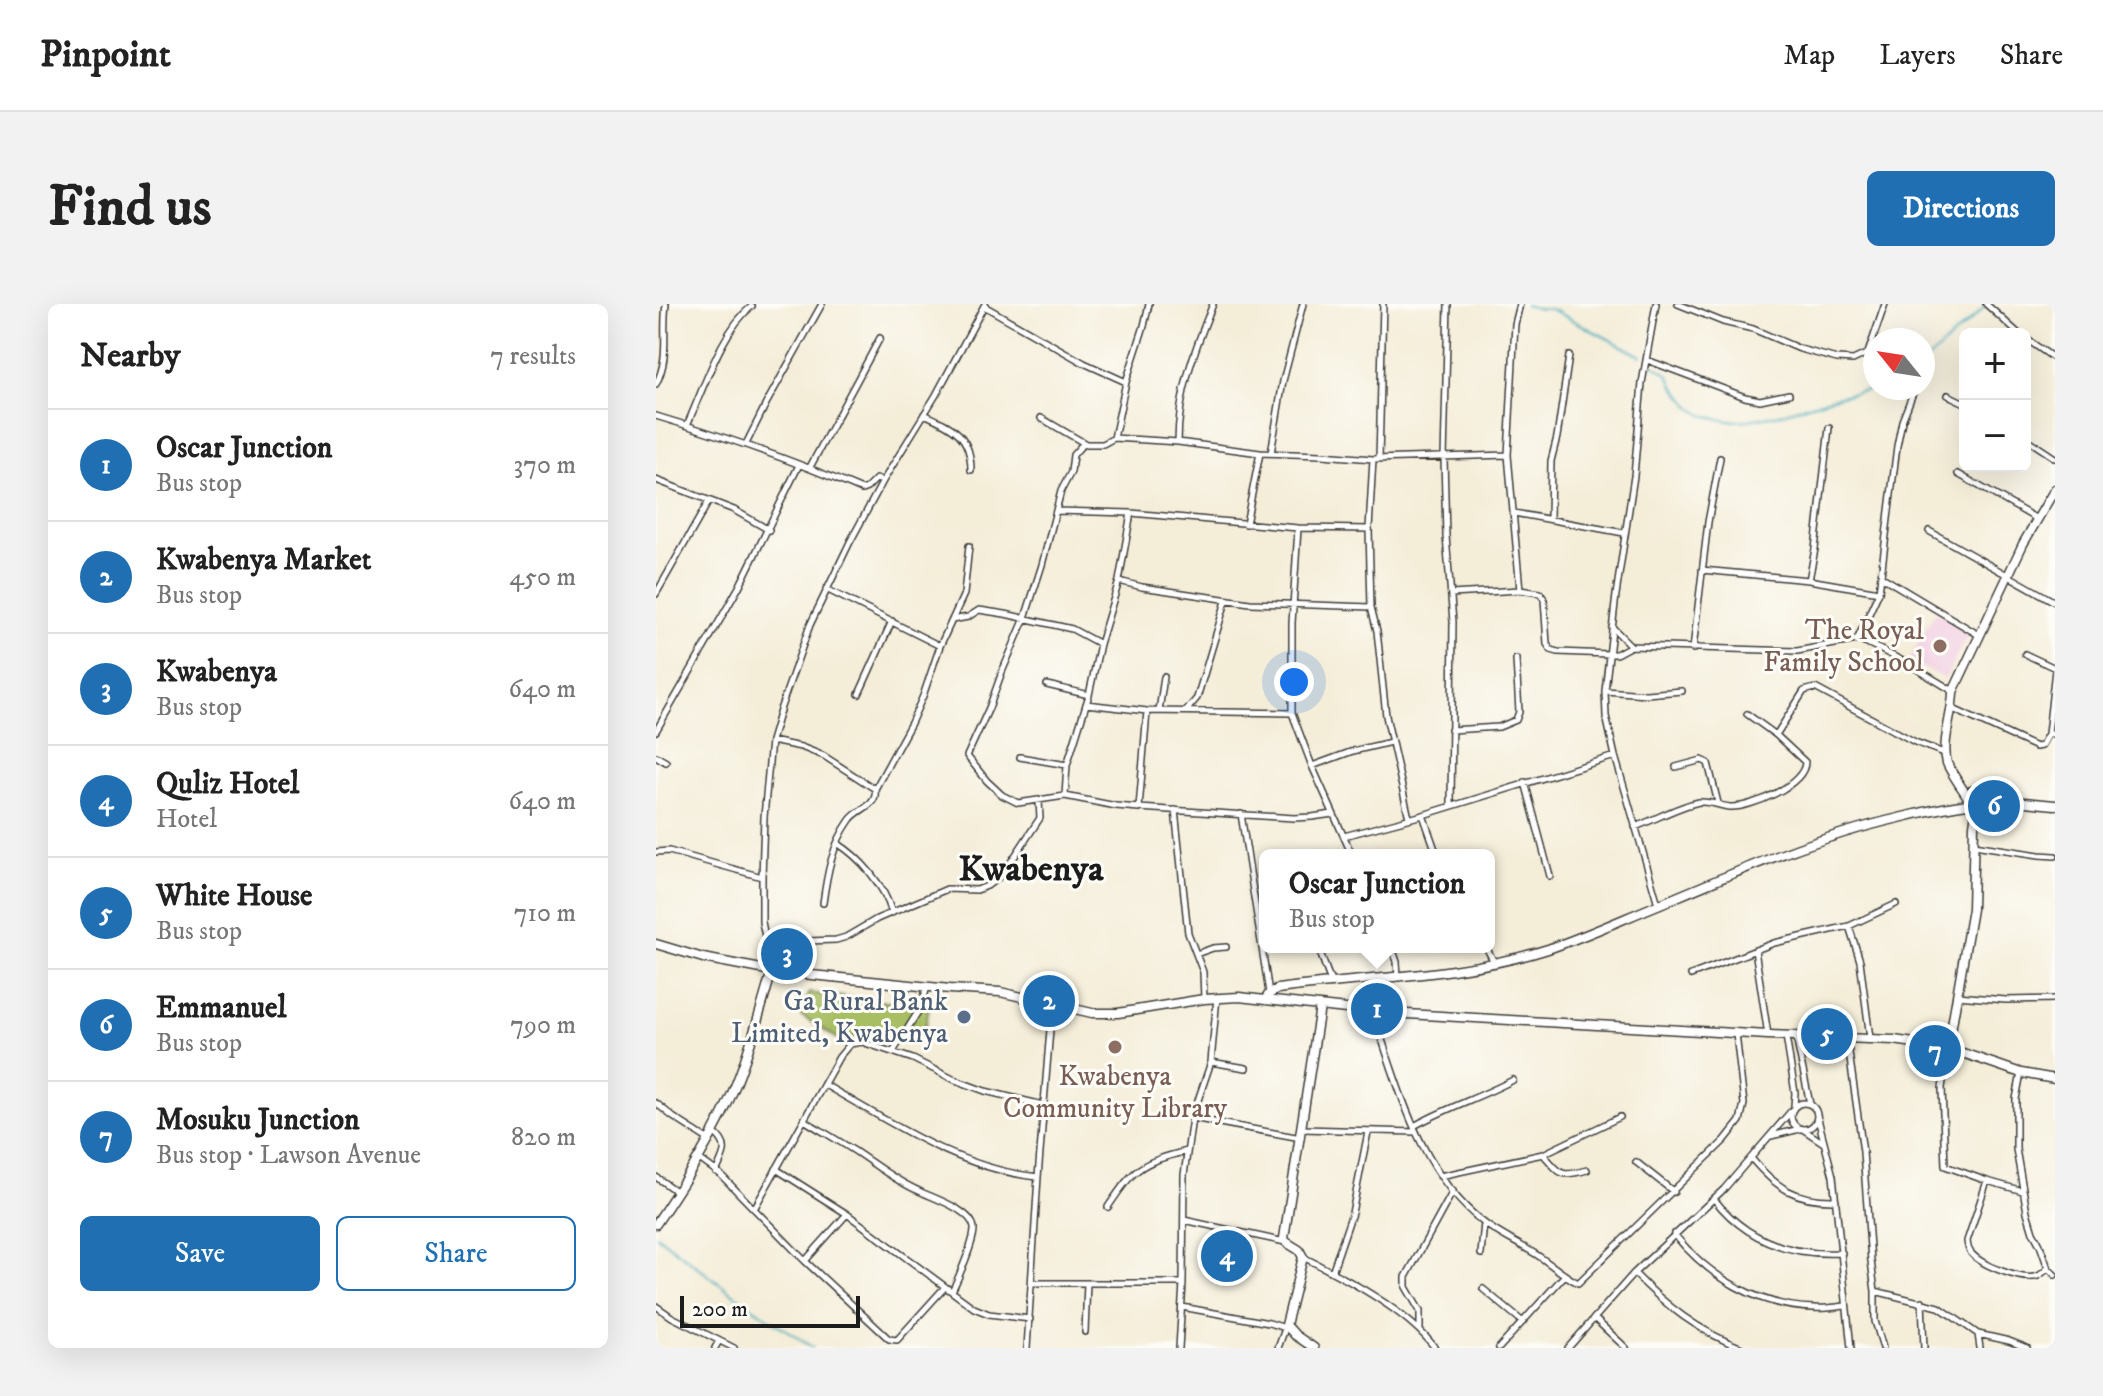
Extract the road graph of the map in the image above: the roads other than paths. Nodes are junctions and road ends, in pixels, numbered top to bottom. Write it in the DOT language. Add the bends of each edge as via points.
graph roads {
  1 [pos="666,304"];
  2 [pos="822,304"];
  3 [pos="1149,304"];
  4 [pos="1213,304"];
  5 [pos="1303,304"];
  6 [pos="1383,304"];
  7 [pos="1448,304"];
  8 [pos="1520,304"];
  9 [pos="1656,304"];
  10 [pos="1678,304"];
  11 [pos="1885,304"];
  12 [pos="1986,304"];
  13 [pos="984,305"];
  14 [pos="752,306"];
  15 [pos="2012,328"];
  16 [pos="880,338"];
  17 [pos="2031,342"];
  18 [pos="1569,356"];
  19 [pos="2055,359"];
  20 [pos="1647,360"];
  21 [pos="1126,382"];
  22 [pos="656,384"];
  23 [pos="1789,394"];
  24 [pos="1948,395"];
  25 [pos="1910,400"];
  26 [pos="1959,400"];
  27 [pos="924,414"];
  28 [pos="656,416"];
  29 [pos="1041,418"];
  30 [pos="687,425"];
  31 [pos="1829,428"];
  32 [pos="1114,438"];
  33 [pos="1178,442"];
  34 [pos="2031,442"];
  35 [pos="746,444"];
  36 [pos="1086,444"];
  37 [pos="1260,453"];
  38 [pos="1271,453"];
  39 [pos="1508,455"];
  40 [pos="1444,458"];
  41 [pos="1720,458"];
  42 [pos="2055,458"];
  43 [pos="1376,459"];
  44 [pos="799,465"];
  45 [pos="810,467"];
  46 [pos="971,470"];
  47 [pos="1958,474"];
  48 [pos="656,480"];
  49 [pos="883,481"];
  50 [pos="2055,489"];
  51 [pos="709,501"];
  52 [pos="1056,511"];
  53 [pos="1131,513"];
  54 [pos="1514,513"];
  55 [pos="1550,519"];
  56 [pos="2037,519"];
  57 [pos="1246,524"];
  58 [pos="1298,528"];
  59 [pos="1369,529"];
  60 [pos="769,530"];
  61 [pos="1929,531"];
  62 [pos="1624,533"];
  63 [pos="969,546"];
  64 [pos="1702,570"];
  65 [pos="2008,574"];
  66 [pos="1882,577"];
  67 [pos="1809,580"];
  68 [pos="1119,581"];
  69 [pos="826,589"];
  70 [pos="1520,590"];
  71 [pos="1879,592"];
  72 [pos="656,594"];
  73 [pos="1451,594"];
  74 [pos="1226,601"];
  75 [pos="2055,602"];
  76 [pos="1293,606"];
  77 [pos="1371,607"];
  78 [pos="1025,618"];
  79 [pos="952,620"];
  80 [pos="892,621"];
  81 [pos="1612,627"];
  82 [pos="1979,635"];
  83 [pos="1857,640"];
  84 [pos="1100,644"];
  85 [pos="940,646"];
  86 [pos="1631,646"];
  87 [pos="1693,649"];
  88 [pos="1609,654"];
  89 [pos="2025,654"];
  90 [pos="1516,659"];
  91 [pos="2055,669"];
  92 [pos="1164,677"];
  93 [pos="1047,685"];
  94 [pos="1605,691"];
  95 [pos="1682,691"];
  96 [pos="1953,692"];
  97 [pos="859,694"];
  98 [pos="1089,695"];
  99 [pos="1197,698"];
  100 [pos="1086,704"];
  101 [pos="1953,709"];
  102 [pos="1147,711"];
  103 [pos="1159,711"];
  104 [pos="1186,711"];
  105 [pos="1205,711"];
  106 [pos="1292,713"];
  107 [pos="1747,714"];
  108 [pos="1451,730"];
  109 [pos="656,731"];
  110 [pos="2051,734"];
  111 [pos="1776,735"];
  112 [pos="771,741"];
  113 [pos="1391,742"];
  114 [pos="1945,753"];
  115 [pos="656,756"];
  116 [pos="1615,756"];
  117 [pos="1020,757"];
  118 [pos="666,762"];
  119 [pos="1067,765"];
  120 [pos="1312,766"];
  121 [pos="1676,767"];
  122 [pos="1525,782"];
  123 [pos="875,789"];
  124 [pos="1065,796"];
  125 [pos="1973,799"];
  126 [pos="1039,801"];
  127 [pos="1718,803"];
  128 [pos="1451,805"];
  129 [pos="2055,805"];
  130 [pos="1139,808"];
  131 [pos="1175,810"];
  132 [pos="1241,814"];
  133 [pos="1333,814"];
  134 [pos="1423,815"];
  135 [pos="1409,818"];
  136 [pos="1635,827"];
  137 [pos="1344,836"];
  138 [pos="837,843"];
  139 [pos="1974,845"];
  140 [pos="1349,849"];
  141 [pos="1435,849"];
  142 [pos="656,852"];
  143 [pos="2055,856"];
  144 [pos="1550,876"];
  145 [pos="762,877"];
  146 [pos="823,903"];
  147 [pos="1658,904"];
  148 [pos="1896,904"];
  149 [pos="892,913"];
  150 [pos="1849,926"];
  151 [pos="1259,941"];
  152 [pos="656,944"];
  153 [pos="1226,947"];
  154 [pos="1755,950"];
  155 [pos="768,952"];
  156 [pos="1261,953"];
  157 [pos="1320,953"];
  158 [pos="1394,953"];
  159 [pos="1490,953"];
  160 [pos="1196,954"];
  161 [pos="1495,962"];
  162 [pos="772,971"];
  163 [pos="1691,975"];
  164 [pos="1398,977"];
  165 [pos="1331,982"];
  166 [pos="927,987"];
  167 [pos="1956,996"];
  168 [pos="1217,997"];
  169 [pos="1267,997"];
  170 [pos="1204,999"];
  171 [pos="2055,999"];
  172 [pos="1052,1005"];
  173 [pos="1320,1007"];
  174 [pos="1373,1012"];
  175 [pos="1736,1034"];
  176 [pos="1768,1035"];
  177 [pos="1786,1036"];
  178 [pos="1796,1037"];
  179 [pos="1847,1038"];
  180 [pos="1870,1038"];
  181 [pos="1948,1048"];
  182 [pos="893,1052"];
  183 [pos="1789,1052"];
  184 [pos="1799,1052"];
  185 [pos="1211,1062"];
  186 [pos="1246,1068"];
  187 [pos="2021,1073"];
  188 [pos="2055,1079"];
  189 [pos="1513,1080"];
  190 [pos="825,1085"];
  191 [pos="656,1103"];
  192 [pos="1043,1105"];
  193 [pos="1810,1105"];
  194 [pos="1793,1109"];
  195 [pos="1817,1115"];
  196 [pos="1620,1117"];
  197 [pos="1192,1118"];
  198 [pos="804,1120"];
  199 [pos="1415,1129"];
  200 [pos="1802,1129"];
  201 [pos="1368,1132"];
  202 [pos="1302,1134"];
  203 [pos="711,1136"];
  204 [pos="1770,1136"];
  205 [pos="1823,1142"];
  206 [pos="1187,1151"];
  207 [pos="1543,1154"];
  208 [pos="698,1158"];
  209 [pos="1751,1158"];
  210 [pos="1636,1162"];
  211 [pos="776,1169"];
  212 [pos="1587,1170"];
  213 [pos="716,1172"];
  214 [pos="1440,1176"];
  215 [pos="656,1177"];
  216 [pos="1038,1177"];
  217 [pos="1987,1181"];
  218 [pos="1453,1191"];
  219 [pos="2023,1191"];
  220 [pos="677,1192"];
  221 [pos="1674,1192"];
  222 [pos="1714,1199"];
  223 [pos="1836,1200"];
  224 [pos="1108,1207"];
  225 [pos="754,1209"];
  226 [pos="847,1214"];
  227 [pos="1184,1220"];
  228 [pos="1484,1223"];
  229 [pos="656,1224"];
  230 [pos="1674,1234"];
  231 [pos="1286,1242"];
  232 [pos="1842,1253"];
  233 [pos="1481,1254"];
  234 [pos="1303,1257"];
  235 [pos="805,1261"];
  236 [pos="2048,1268"];
  237 [pos="1332,1272"];
  238 [pos="2054,1272"];
  239 [pos="1634,1273"];
  240 [pos="1565,1275"];
  241 [pos="1032,1283"];
  242 [pos="1087,1283"];
  243 [pos="1183,1283"];
  244 [pos="945,1287"];
  245 [pos="1483,1289"];
  246 [pos="1875,1291"];
  247 [pos="952,1292"];
  248 [pos="1922,1301"];
  249 [pos="656,1306"];
  250 [pos="1846,1306"];
  251 [pos="1182,1307"];
  252 [pos="1594,1318"];
  253 [pos="1030,1319"];
  254 [pos="1523,1322"];
  255 [pos="1286,1326"];
  256 [pos="1420,1330"];
  257 [pos="1085,1332"];
  258 [pos="1978,1334"];
  259 [pos="719,1341"];
  260 [pos="715,1348"];
  261 [pos="734,1348"];
  262 [pos="1027,1348"];
  263 [pos="1179,1348"];
  264 [pos="1278,1348"];
  265 [pos="1314,1348"];
  266 [pos="1435,1348"];
  267 [pos="1499,1348"];
  268 [pos="1568,1348"];
  269 [pos="1626,1348"];
  270 [pos="1742,1348"];
  271 [pos="1851,1348"];
  272 [pos="1883,1348"];
  273 [pos="1924,1348"];
  274 [pos="1980,1348"];
  275 [pos="2027,1348"];
  1 -- 22 [label="street" via="664,368"];
  2 -- 35 [label="street"];
  3 -- 21 [label="street"];
  4 -- 33 [label="street" via="1185,384"];
  5 -- 38 [label="street"];
  6 -- 43 [label="street"];
  7 -- 40 [label="street"];
  8 -- 39 [label="street"];
  9 -- 20 [label="street"];
  10 -- 11 [label="street" via="1800,349 1847,360 1868,353"];
  12 -- 15 [label="street"];
  13 -- 21 [label="street"];
  13 -- 27 [label="street"];
  14 -- 30 [label="street" via="726,337"];
  16 -- 45 [label="street"];
  17 -- 19 [label="street"];
  18 -- 55 [label="street" via="1551,461"];
  20 -- 23 [label="street" via="1745,397 1760,400"];
  20 -- 62 [label="street"];
  21 -- 32 [label="street"];
  24 -- 26 [label="street"];
  25 -- 66 [label="street" via="1900,433"];
  27 -- 46 [label="street" via="960,434 969,448"];
  27 -- 49 [label="street"];
  28 -- 30 [label="street"];
  29 -- 36 [label="street"];
  30 -- 35 [label="street"];
  31 -- 67 [label="street"];
  32 -- 33 [label="street"];
  32 -- 36 [label="street"];
  33 -- 37 [label="street"];
  34 -- 42 [label="street"];
  35 -- 44 [label="street"];
  36 -- 52 [label="street" via="1073,455"];
  37 -- 38 [label="street"];
  37 -- 57 [label="street"];
  38 -- 43 [label="street"];
  39 -- 40 [label="street"];
  39 -- 54 [label="street"];
  40 -- 43 [label="street"];
  40 -- 73 [label="street"];
  41 -- 64 [label="street"];
  43 -- 59 [label="street"];
  44 -- 45 [label="street"];
  44 -- 60 [label="street"];
  45 -- 49 [label="street" via="862,490 876,479"];
  47 -- 56 [label="street"];
  48 -- 51 [label="street"];
  49 -- 69 [label="street"];
  50 -- 56 [label="main road"];
  51 -- 60 [label="street"];
  51 -- 72 [label="street"];
  52 -- 53 [label="street"];
  52 -- 78 [label="street"];
  53 -- 57 [label="street"];
  53 -- 68 [label="street"];
  54 -- 55 [label="street"];
  54 -- 70 [label="street"];
  55 -- 62 [label="street"];
  56 -- 65 [label="main road"];
  57 -- 58 [label="street"];
  58 -- 59 [label="street"];
  58 -- 76 [label="street"];
  59 -- 77 [label="street"];
  60 -- 109 [label="street"];
  61 -- 65 [label="street"];
  62 -- 81 [label="street"];
  63 -- 79 [label="street" via="966,586"];
  64 -- 67 [label="street"];
  64 -- 87 [label="street"];
  65 -- 75 [label="street"];
  65 -- 82 [label="main road"];
  66 -- 71 [label="street"];
  66 -- 82 [label="street"];
  67 -- 71 [label="street"];
  68 -- 74 [label="street"];
  68 -- 84 [label="street"];
  69 -- 80 [label="street"];
  69 -- 112 [label="street"];
  70 -- 73 [label="street"];
  70 -- 88 [label="street" via="1543,596 1551,650"];
  71 -- 83 [label="street"];
  73 -- 108 [label="street"];
  74 -- 76 [label="street"];
  74 -- 99 [label="street"];
  76 -- 77 [label="street"];
  76 -- 106 [label="street"];
  77 -- 113 [label="street"];
  78 -- 79 [label="street" via="982,610"];
  78 -- 84 [label="street" via="1072,629"];
  78 -- 126 [label="street" via="967,756 1006,798"];
  79 -- 85 [label="street"];
  80 -- 85 [label="street"];
  80 -- 97 [label="street"];
  81 -- 86 [label="street"];
  81 -- 88 [label="street"];
  82 -- 96 [label="main road"];
  83 -- 87 [label="street" via="1797,651"];
  83 -- 96 [label="street"];
  84 -- 98 [label="street"];
  85 -- 123 [label="street" via="911,723"];
  86 -- 87 [label="street"];
  86 -- 88 [label="street"];
  88 -- 94 [label="street"];
  89 -- 91 [label="street"];
  90 -- 108 [label="street" via="1516,720 1499,727"];
  91 -- 110 [label="street"];
  92 -- 103 [label="street"];
  93 -- 98 [label="street"];
  94 -- 95 [label="street"];
  94 -- 116 [label="street"];
  96 -- 101 [label="main road"];
  98 -- 100 [label="street"];
  99 -- 104 [label="street"];
  99 -- 105 [label="street"];
  100 -- 102 [label="street"];
  100 -- 119 [label="street"];
  101 -- 110 [label="street" via="2036,747"];
  101 -- 114 [label="main road"];
  102 -- 103 [label="street"];
  102 -- 130 [label="street"];
  103 -- 104 [label="street"];
  104 -- 105 [label="street"];
  105 -- 106 [label="street"];
  106 -- 120 [label="street"];
  107 -- 111 [label="street"];
  108 -- 128 [label="street"];
  111 -- 114 [label="street" via="1804,691 1815,688"];
  111 -- 127 [label="street" via="1805,762 1800,775 1785,788 1745,805"];
  112 -- 123 [label="street" via="824,756"];
  112 -- 145 [label="street"];
  113 -- 120 [label="street"];
  113 -- 135 [label="street"];
  114 -- 125 [label="main road"];
  115 -- 118 [label="street"];
  116 -- 122 [label="street"];
  116 -- 136 [label="street"];
  117 -- 119 [label="street"];
  119 -- 124 [label="street"];
  120 -- 133 [label="street"];
  121 -- 127 [label="street" via="1708,763"];
  122 -- 128 [label="street"];
  122 -- 144 [label="street"];
  123 -- 138 [label="street" via="872,802 850,819"];
  124 -- 126 [label="street"];
  124 -- 130 [label="street"];
  125 -- 129 [label="main road"];
  125 -- 139 [label="main road"];
  125 -- 147 [label="main road" via="1865,825 1762,860"];
  126 -- 149 [label="street" via="1040,818 991,884 977,890 947,889"];
  127 -- 136 [label="street" via="1689,805"];
  128 -- 134 [label="street"];
  130 -- 131 [label="street"];
  131 -- 132 [label="street"];
  131 -- 160 [label="street" via="1188,933"];
  132 -- 133 [label="street"];
  132 -- 151 [label="street"];
  133 -- 137 [label="street"];
  134 -- 135 [label="street"];
  134 -- 141 [label="street"];
  135 -- 137 [label="street"];
  136 -- 147 [label="street"];
  137 -- 140 [label="street"];
  138 -- 146 [label="street"];
  138 -- 149 [label="street" via="867,869"];
  139 -- 143 [label="street"];
  139 -- 167 [label="main road" via="1972,909"];
  142 -- 145 [label="street"];
  145 -- 155 [label="street"];
  147 -- 161 [label="main road" via="1549,948"];
  148 -- 150 [label="street"];
  149 -- 155 [label="street" via="846,937"];
  150 -- 154 [label="street"];
  150 -- 180 [label="street" via="1860,961"];
  152 -- 162 [label="main road"];
  153 -- 160 [label="street"];
  154 -- 163 [label="street"];
  154 -- 176 [label="street"];
  155 -- 162 [label="street"];
  156 -- 169 [label="street"];
  157 -- 165 [label="street"];
  158 -- 164 [label="street"];
  159 -- 161 [label="street"];
  160 -- 170 [label="street"];
  161 -- 164 [label="main road"];
  162 -- 166 [label="main road"];
  162 -- 203 [label="main road" via="740,1074"];
  164 -- 165 [label="main road"];
  165 -- 169 [label="main road" via="1278,989"];
  166 -- 172 [label="main road" via="1006,993"];
  166 -- 182 [label="street"];
  167 -- 171 [label="street"];
  167 -- 181 [label="main road"];
  168 -- 169 [label="main road"];
  168 -- 170 [label="main road"];
  168 -- 185 [label="street"];
  169 -- 173 [label="main road"];
  170 -- 172 [label="main road" via="1111,1014"];
  172 -- 192 [label="street"];
  173 -- 174 [label="main road"];
  173 -- 202 [label="main road"];
  174 -- 175 [label="main road"];
  174 -- 199 [label="street"];
  175 -- 176 [label="main road"];
  175 -- 221 [label="street" via="1744,1104 1740,1121"];
  176 -- 177 [label="main road"];
  177 -- 178 [label="main road"];
  177 -- 183 [label="street"];
  178 -- 179 [label="main road"];
  178 -- 184 [label="street"];
  179 -- 180 [label="main road"];
  179 -- 246 [label="street"];
  180 -- 181 [label="main road"];
  181 -- 187 [label="main road"];
  181 -- 217 [label="street" via="1942,1088 1945,1166"];
  182 -- 190 [label="street" via="862,1042 850,1044"];
  182 -- 192 [label="street" via="985,1091"];
  183 -- 184 [label="street"];
  183 -- 194 [label="street"];
  184 -- 193 [label="street"];
  185 -- 186 [label="street"];
  185 -- 197 [label="street"];
  187 -- 188 [label="main road"];
  187 -- 219 [label="street" via="2015,1123"];
  189 -- 199 [label="street" via="1440,1112"];
  190 -- 198 [label="street"];
  190 -- 216 [label="street" via="931,1145 983,1166"];
  191 -- 203 [label="street"];
  192 -- 216 [label="street"];
  193 -- 194 [label="street"];
  193 -- 195 [label="street"];
  194 -- 200 [label="street" via="1791,1120"];
  194 -- 204 [label="street"];
  195 -- 200 [label="street" via="1815,1123"];
  195 -- 205 [label="street"];
  196 -- 207 [label="street"];
  197 -- 202 [label="street"];
  197 -- 206 [label="street"];
  198 -- 211 [label="street"];
  198 -- 247 [label="street" via="885,1173 966,1214 973,1238"];
  199 -- 201 [label="street"];
  199 -- 214 [label="street"];
  200 -- 204 [label="street"];
  200 -- 205 [label="street"];
  201 -- 202 [label="street"];
  201 -- 237 [label="street" via="1352,1213"];
  202 -- 231 [label="main road"];
  203 -- 208 [label="main road"];
  203 -- 213 [label="street" via="722,1138 724,1145"];
  204 -- 209 [label="street"];
  205 -- 223 [label="street"];
  206 -- 224 [label="street" via="1140,1167"];
  206 -- 227 [label="street"];
  207 -- 212 [label="street" via="1568,1176"];
  207 -- 214 [label="street"];
  208 -- 213 [label="street"];
  208 -- 220 [label="main road"];
  209 -- 222 [label="street"];
  209 -- 223 [label="street" via="1793,1194"];
  210 -- 221 [label="street"];
  211 -- 225 [label="street"];
  211 -- 226 [label="street"];
  213 -- 225 [label="street"];
  214 -- 218 [label="street"];
  215 -- 220 [label="street"];
  216 -- 241 [label="street"];
  217 -- 219 [label="street"];
  217 -- 236 [label="street" via="1967,1241 1972,1254 1993,1268 2018,1275 2039,1276"];
  218 -- 228 [label="street"];
  218 -- 256 [label="street" via="1406,1277 1420,1311"];
  219 -- 236 [label="street"];
  220 -- 229 [label="main road"];
  221 -- 240 [label="street" via="1580,1283"];
  222 -- 230 [label="street"];
  222 -- 232 [label="street" via="1751,1234 1772,1244"];
  223 -- 232 [label="street"];
  225 -- 235 [label="street"];
  226 -- 235 [label="street"];
  226 -- 244 [label="street"];
  227 -- 231 [label="street"];
  227 -- 243 [label="street"];
  228 -- 233 [label="street"];
  228 -- 240 [label="street"];
  230 -- 239 [label="street"];
  230 -- 250 [label="street" via="1706,1268 1741,1289 1796,1306"];
  231 -- 234 [label="main road"];
  232 -- 250 [label="street"];
  234 -- 237 [label="street"];
  234 -- 255 [label="main road"];
  235 -- 244 [label="street" via="892,1340"];
  236 -- 238 [label="street"];
  237 -- 256 [label="street"];
  239 -- 252 [label="street"];
  239 -- 270 [label="street" via="1692,1324"];
  240 -- 254 [label="street"];
  241 -- 242 [label="street"];
  241 -- 253 [label="street"];
  242 -- 243 [label="street"];
  242 -- 257 [label="street"];
  243 -- 251 [label="street"];
  244 -- 247 [label="street"];
  245 -- 254 [label="street"];
  246 -- 248 [label="street"];
  246 -- 272 [label="street" via="1875,1321"];
  247 -- 253 [label="street" via="981,1312"];
  248 -- 258 [label="street"];
  248 -- 273 [label="street"];
  249 -- 259 [label="street"];
  250 -- 271 [label="street"];
  251 -- 255 [label="street"];
  251 -- 263 [label="street"];
  252 -- 268 [label="street"];
  252 -- 269 [label="street"];
  253 -- 262 [label="street"];
  254 -- 267 [label="street"];
  255 -- 264 [label="street"];
  255 -- 265 [label="main road"];
  256 -- 266 [label="street"];
  258 -- 274 [label="street"];
  258 -- 275 [label="street"];
  259 -- 260 [label="street"];
  259 -- 261 [label="street"];
}
